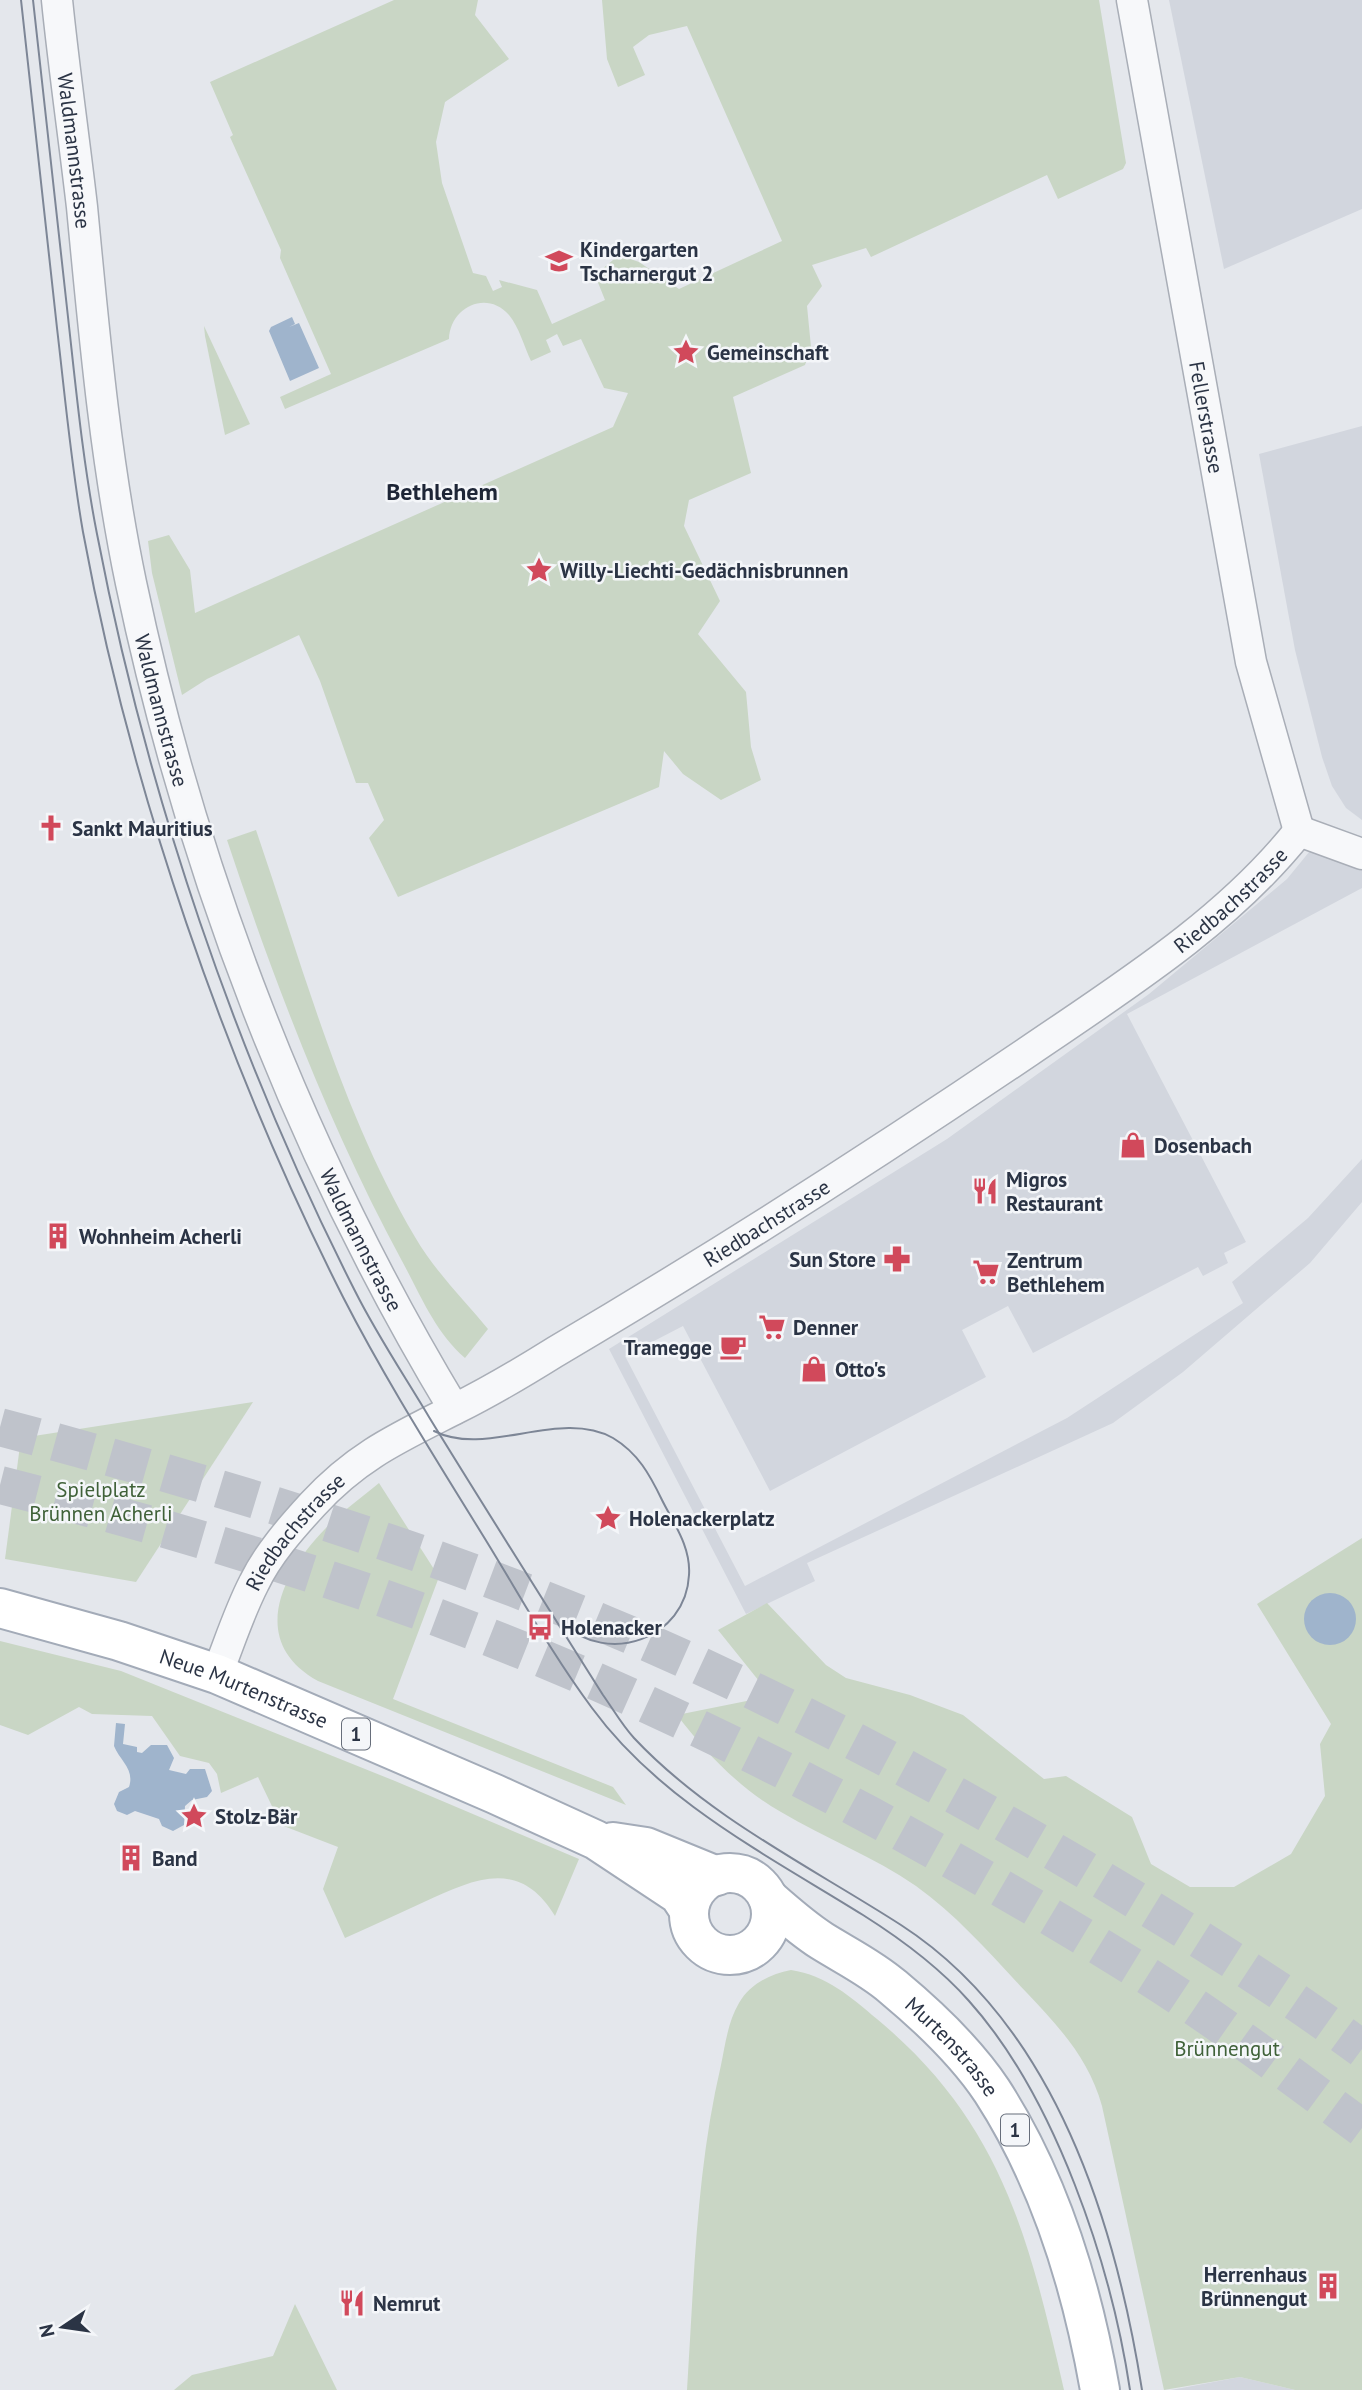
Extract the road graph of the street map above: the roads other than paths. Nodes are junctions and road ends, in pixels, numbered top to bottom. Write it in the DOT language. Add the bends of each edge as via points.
graph roads {
  1 [pos="57,0"];
  2 [pos="1132,0"];
  3 [pos="1299,831"];
  4 [pos="1362,854"];
  5 [pos="454,1409"];
  6 [pos="0,1608"];
  7 [pos="217,1674"];
  8 [pos="596,1840"];
  9 [pos="717,1876"];
  10 [pos="768,1898"];
  11 [pos="690,1910"];
  12 [pos="821,1940"];
  13 [pos="751,1949"];
  14 [pos="1100,2390"];
  1 -- 5 [label="street, Waldmannstrasse" via="106,423 130,578 162,712 223,911 303,1123 376,1274"];
  2 -- 3 [label="street, Fellerstrasse" via="1251,662"];
  3 -- 4 [label="street, Riedbachstrasse"];
  3 -- 5 [label="street, Riedbachstrasse" via="1270,868 1197,931 1082,1015 800,1200 562,1348"];
  5 -- 7 [label="street, Riedbachstrasse" via="369,1454 313,1504 254,1582"];
  6 -- 7 [label="main road, Neue Murtenstrasse / 1"];
  7 -- 8 [label="main road, Neue Murtenstrasse / 1"];
  8 -- 9 [label="main road, Neue Murtenstrasse / 1" via="646,1847"];
  8 -- 11 [label="main road, Neue Murtenstrasse / 1" via="679,1895"];
  9 -- 10 [label="main road" via="752,1880"];
  9 -- 11 [label="main road" via="698,1889"];
  10 -- 12 [label="main road, Murtenstrasse / 1"];
  10 -- 13 [label="main road" via="770,1922"];
  11 -- 13 [label="main road" via="693,1932 708,1949 730,1955"];
  12 -- 13 [label="main road"];
  12 -- 14 [label="main road, Murtenstrasse / 1" via="892,1985 949,2039 990,2089 1043,2188 1078,2299"];
}
